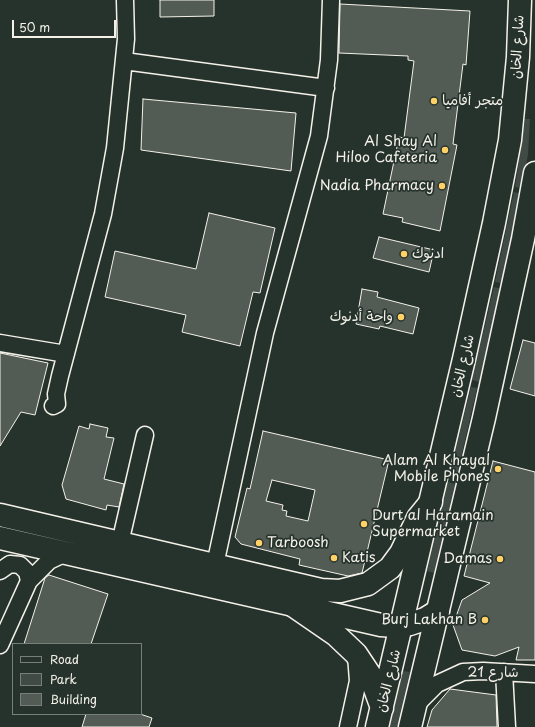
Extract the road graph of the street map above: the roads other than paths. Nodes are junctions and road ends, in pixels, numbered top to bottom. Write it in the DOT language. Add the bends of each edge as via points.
graph roads {
  1 [pos="125,0"];
  2 [pos="331,0"];
  3 [pos="520,0"];
  4 [pos="124,61"];
  5 [pos="326,88"];
  6 [pos="535,173"];
  7 [pos="0,343"];
  8 [pos="66,354"];
  9 [pos="54,406"];
  10 [pos="145,435"];
  11 [pos="431,502"];
  12 [pos="0,514"];
  13 [pos="0,538"];
  14 [pos="120,543"];
  15 [pos="66,553"];
  16 [pos="215,565"];
  17 [pos="0,571"];
  18 [pos="29,581"];
  19 [pos="291,604"];
  20 [pos="438,611"];
  21 [pos="402,626"];
  22 [pos="0,645"];
  23 [pos="356,654"];
  24 [pos="504,672"];
  25 [pos="535,674"];
  26 [pos="415,706"];
  27 [pos="380,718"];
  28 [pos="348,727"];
  29 [pos="410,727"];
  30 [pos="507,727"];
  1 -- 4 [label="street"];
  2 -- 5 [label="street"];
  3 -- 11 [label="main road, شارع الخان" via="515,88 507,155 480,291"];
  4 -- 5 [label="street"];
  4 -- 8 [label="street" via="115,148 102,214"];
  5 -- 16 [label="street" via="319,136 265,333"];
  6 -- 20 [label="main road" via="506,320"];
  7 -- 8 [label="street"];
  8 -- 9 [label="street" via="56,394 57,404"];
  10 -- 14 [label="street"];
  11 -- 16 [label="main road" via="412,527 396,561 376,579 359,588 321,590"];
  11 -- 21 [label="main road, شارع الخان"];
  12 -- 14 [label="main road"];
  13 -- 15 [label="main road"];
  14 -- 16 [label="main road"];
  15 -- 18 [label="street" via="49,561"];
  15 -- 19 [label="main road"];
  17 -- 18 [label="street" via="10,564 20,565 27,572"];
  18 -- 22 [label="street"];
  19 -- 21 [label="main road" via="381,625"];
  19 -- 23 [label="main road" via="336,635"];
  20 -- 21 [label="main road" via="425,619"];
  20 -- 26 [label="main road"];
  21 -- 27 [label="main road, شارع الخان"];
  23 -- 27 [label="main road" via="370,675"];
  23 -- 28 [label="street" via="358,681"];
  24 -- 25 [label="street, شارع 21"];
  24 -- 26 [label="street, شارع 21" via="473,671 454,675 437,684"];
  24 -- 30 [label="street"];
  26 -- 29 [label="main road"];
}
